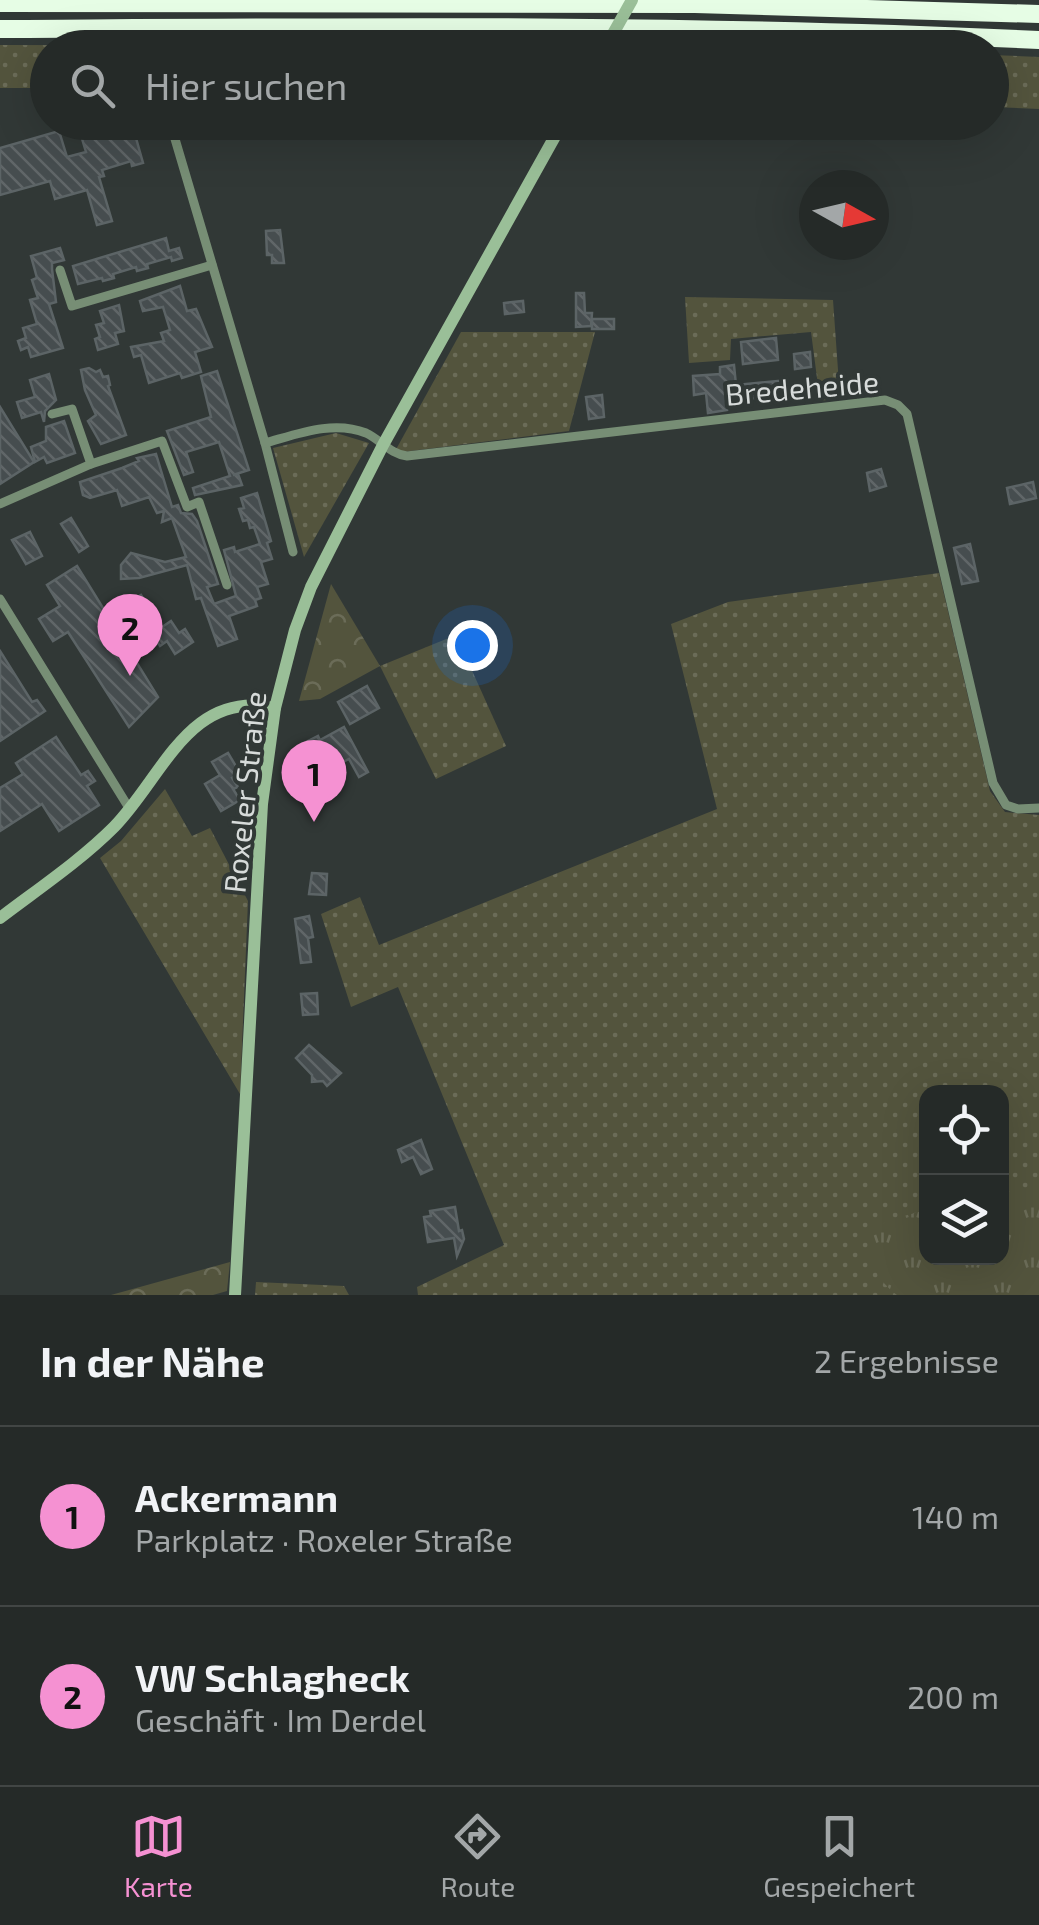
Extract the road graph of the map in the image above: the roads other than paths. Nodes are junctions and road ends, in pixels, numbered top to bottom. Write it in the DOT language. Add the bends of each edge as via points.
graph roads {
  1 [pos="632,0"];
  2 [pos="0,2"];
  3 [pos="1039,14"];
  4 [pos="0,29"];
  5 [pos="615,30"];
  6 [pos="694,30"];
  7 [pos="1009,39"];
  8 [pos="1039,40"];
  9 [pos="175,140"];
  10 [pos="553,140"];
  11 [pos="212,265"];
  12 [pos="60,270"];
  13 [pos="52,414"];
  14 [pos="265,442"];
  15 [pos="383,444"];
  16 [pos="91,464"];
  17 [pos="0,504"];
  18 [pos="292,552"];
  19 [pos="227,585"];
  20 [pos="0,599"];
  21 [pos="274,708"];
  22 [pos="129,808"];
  23 [pos="1039,808"];
  24 [pos="0,918"];
  25 [pos="235,1295"];
  1 -- 5 [label="main road, bridge"];
  2 -- 3 [label="highway" via="695,4"];
  4 -- 6 [label="highway"];
  7 -- 8 [label="highway"];
  9 -- 11 [label="street"];
  10 -- 15 [label="main road, Roxeler Straße"];
  11 -- 12 [label="street" via="72,306"];
  11 -- 14 [label="street"];
  13 -- 16 [label="street" via="72,409"];
  14 -- 15 [label="street" via="340,427"];
  14 -- 18 [label="street"];
  15 -- 21 [label="main road, Roxeler Straße" via="311,587"];
  15 -- 23 [label="street, Bredeheide" via="407,456 884,400 898,405 907,414 924,478 993,782 1006,805"];
  16 -- 17 [label="street"];
  16 -- 19 [label="street" via="162,441 187,507 200,502"];
  20 -- 22 [label="street"];
  21 -- 22 [label="main road" via="243,703 204,720"];
  21 -- 25 [label="main road, Roxeler Straße" via="258,864"];
  22 -- 24 [label="main road"];
}
